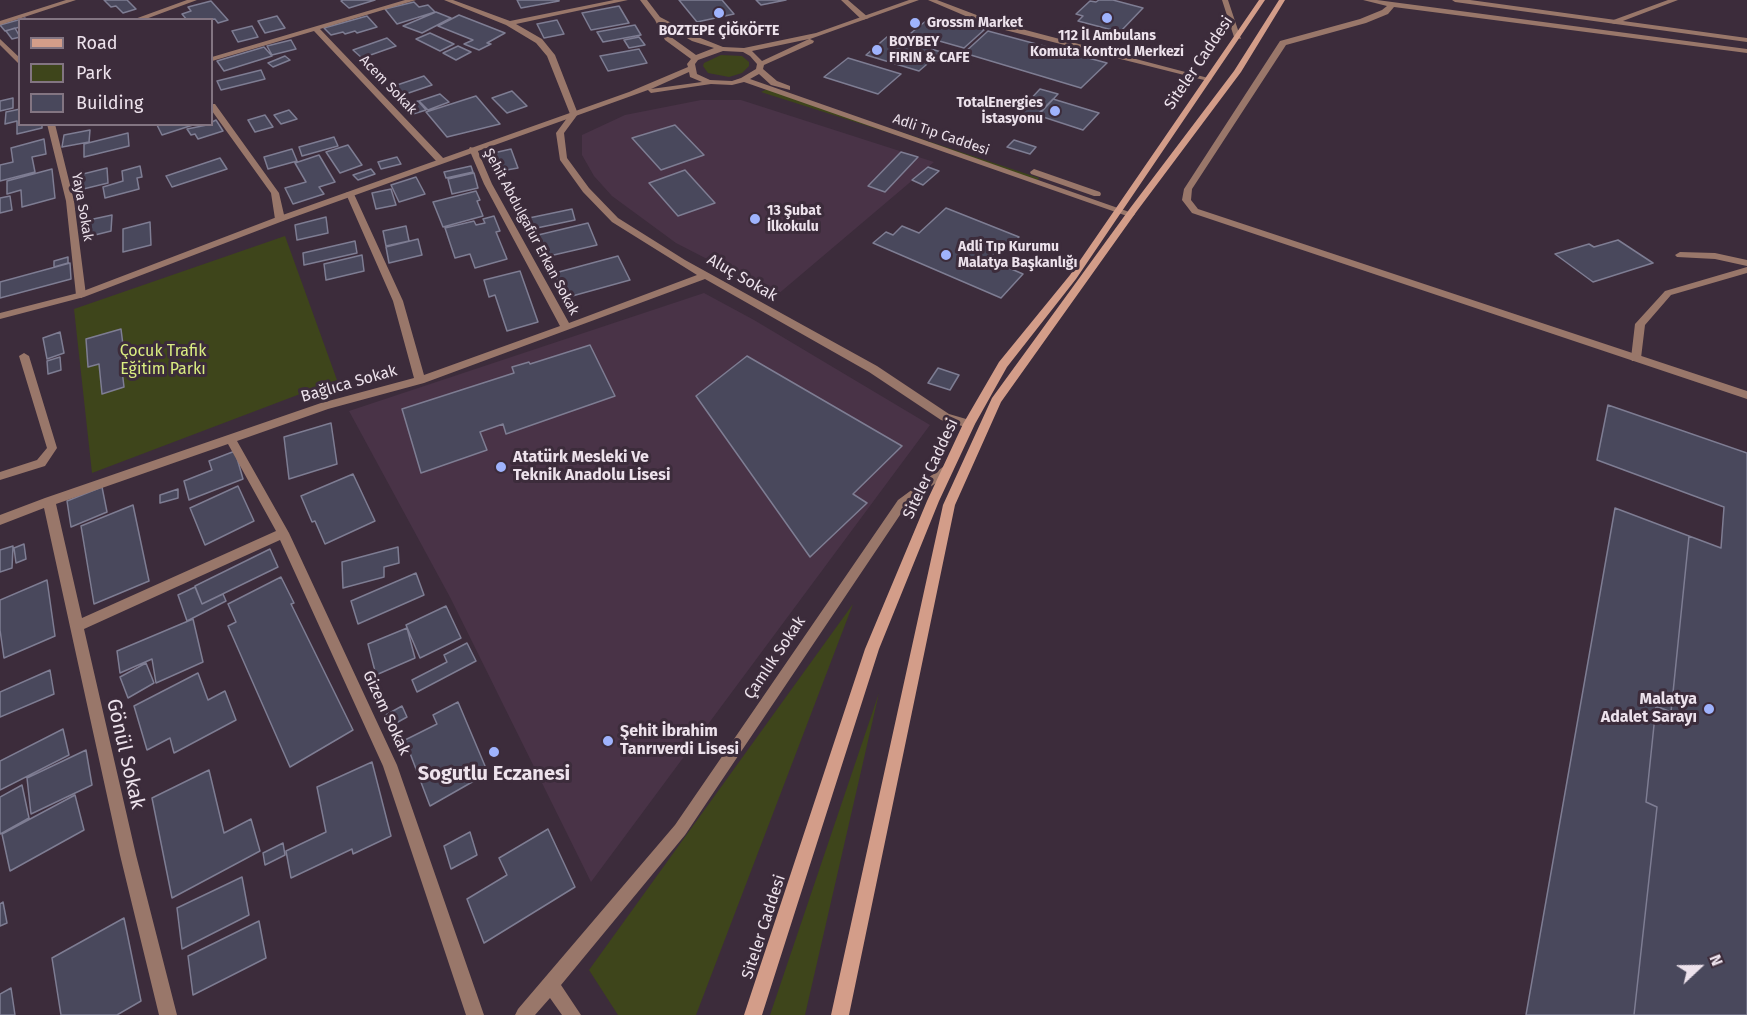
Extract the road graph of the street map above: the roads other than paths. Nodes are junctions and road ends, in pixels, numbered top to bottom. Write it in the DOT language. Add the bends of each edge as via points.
graph roads {
  1 [pos="50,0"];
  2 [pos="74,0"];
  3 [pos="194,0"];
  4 [pos="413,0"];
  5 [pos="447,0"];
  6 [pos="625,0"];
  7 [pos="643,0"];
  8 [pos="844,0"];
  9 [pos="916,0"];
  10 [pos="931,0"];
  11 [pos="1225,0"];
  12 [pos="1262,0"];
  13 [pos="1282,0"];
  14 [pos="1366,0"];
  15 [pos="1455,0"];
  16 [pos="1675,0"];
  17 [pos="1390,2"];
  18 [pos="0,14"];
  19 [pos="13,18"];
  20 [pos="141,18"];
  21 [pos="865,18"];
  22 [pos="658,19"];
  23 [pos="1612,22"];
  24 [pos="0,23"];
  25 [pos="509,23"];
  26 [pos="315,28"];
  27 [pos="818,35"];
  28 [pos="1238,37"];
  29 [pos="1747,40"];
  30 [pos="0,41"];
  31 [pos="723,49"];
  32 [pos="744,50"];
  33 [pos="1747,51"];
  34 [pos="695,58"];
  35 [pos="213,60"];
  36 [pos="18,61"];
  37 [pos="760,67"];
  38 [pos="690,69"];
  39 [pos="1208,79"];
  40 [pos="744,80"];
  41 [pos="709,82"];
  42 [pos="632,94"];
  43 [pos="213,107"];
  44 [pos="574,114"];
  45 [pos="51,126"];
  46 [pos="473,149"];
  47 [pos="441,161"];
  48 [pos="350,194"];
  49 [pos="1127,209"];
  50 [pos="280,219"];
  51 [pos="1680,255"];
  52 [pos="1715,256"];
  53 [pos="1747,264"];
  54 [pos="1745,273"];
  55 [pos="706,275"];
  56 [pos="81,295"];
  57 [pos="0,316"];
  58 [pos="566,328"];
  59 [pos="24,356"];
  60 [pos="1636,358"];
  61 [pos="420,380"];
  62 [pos="1747,395"];
  63 [pos="969,424"];
  64 [pos="231,440"];
  65 [pos="947,468"];
  66 [pos="0,476"];
  67 [pos="49,501"];
  68 [pos="0,520"];
  69 [pos="283,533"];
  70 [pos="76,627"];
  71 [pos="550,984"];
  72 [pos="168,1015"];
  73 [pos="475,1015"];
  74 [pos="524,1015"];
  75 [pos="572,1015"];
  76 [pos="753,1015"];
  77 [pos="840,1015"];
  1 -- 19 [label="street"];
  2 -- 19 [label="street"];
  3 -- 20 [label="street"];
  4 -- 26 [label="street"];
  5 -- 25 [label="street"];
  6 -- 25 [label="street"];
  7 -- 22 [label="street"];
  8 -- 21 [label="street"];
  9 -- 21 [label="street"];
  10 -- 39 [label="street" via="992,24"];
  11 -- 28 [label="street"];
  12 -- 28 [label="main road, Siteler Caddesi"];
  13 -- 49 [label="main road, Siteler Caddesi" via="1237,72"];
  14 -- 17 [label="street"];
  15 -- 23 [label="street"];
  16 -- 23 [label="street"];
  17 -- 33 [label="street"];
  17 -- 60 [label="street" via="1385,12 1363,21 1283,43 1188,189 1186,200 1195,211"];
  18 -- 19 [label="street"];
  19 -- 24 [label="street"];
  21 -- 27 [label="street"];
  22 -- 31 [label="street"];
  22 -- 34 [label="street" via="668,38"];
  23 -- 29 [label="street"];
  25 -- 44 [label="street" via="539,41 551,56"];
  26 -- 35 [label="street"];
  26 -- 47 [label="street, Acem Sokak"];
  27 -- 32 [label="street"];
  27 -- 37 [label="street"];
  28 -- 39 [label="main road, Siteler Caddesi"];
  30 -- 36 [label="street"];
  31 -- 32 [label="street"];
  31 -- 34 [label="street"];
  32 -- 37 [label="street, Adli Tıp Caddesi" via="753,54"];
  34 -- 38 [label="street"];
  37 -- 40 [label="street, Adli Tıp Caddesi"];
  37 -- 49 [label="street, Adli Tıp Caddesi" via="774,83"];
  38 -- 41 [label="street" via="693,75"];
  38 -- 42 [label="street"];
  39 -- 49 [label="main road, Siteler Caddesi"];
  40 -- 41 [label="street, Adli Tıp Caddesi"];
  40 -- 49 [label="street, Adli Tıp Caddesi"];
  41 -- 42 [label="street, Adli Tıp Caddesi"];
  42 -- 44 [label="street"];
  43 -- 50 [label="street" via="275,193"];
  44 -- 46 [label="street"];
  44 -- 55 [label="street, Aluç Sokak" via="560,133 563,158 586,190 615,220"];
  45 -- 56 [label="street, Yaya Sokak" via="70,201"];
  46 -- 47 [label="street"];
  46 -- 58 [label="street, Şehit Abdulgafur Erkan Sokak"];
  47 -- 48 [label="street"];
  48 -- 50 [label="street"];
  48 -- 61 [label="street" via="398,301"];
  49 -- 63 [label="main road, Siteler Caddesi" via="1003,365"];
  49 -- 77 [label="main road, Siteler Caddesi" via="996,401 949,505"];
  50 -- 56 [label="street"];
  51 -- 52 [label="street"];
  52 -- 53 [label="street"];
  52 -- 54 [label="street"];
  54 -- 60 [label="street" via="1668,293 1640,324"];
  55 -- 58 [label="street, Bağlıca Sokak"];
  55 -- 63 [label="street, Aluç Sokak" via="873,369 945,417"];
  56 -- 57 [label="street"];
  58 -- 61 [label="street, Bağlıca Sokak"];
  59 -- 66 [label="lane" via="52,447 41,463"];
  60 -- 62 [label="street"];
  61 -- 64 [label="street, Bağlıca Sokak" via="325,406"];
  63 -- 65 [label="main road, Siteler Caddesi"];
  64 -- 67 [label="street, Bağlıca Sokak"];
  64 -- 69 [label="street, Gizem Sokak"];
  65 -- 71 [label="street, Çamlık Sokak" via="902,503 680,830"];
  65 -- 76 [label="main road, Siteler Caddesi" via="872,649"];
  67 -- 68 [label="street, Bağlıca Sokak"];
  67 -- 70 [label="street, Gönül Sokak"];
  69 -- 70 [label="street"];
  69 -- 73 [label="street, Gizem Sokak" via="390,765"];
  70 -- 72 [label="street, Gönül Sokak"];
  71 -- 74 [label="street, Çamlık Sokak"];
  71 -- 75 [label="street"];
}
